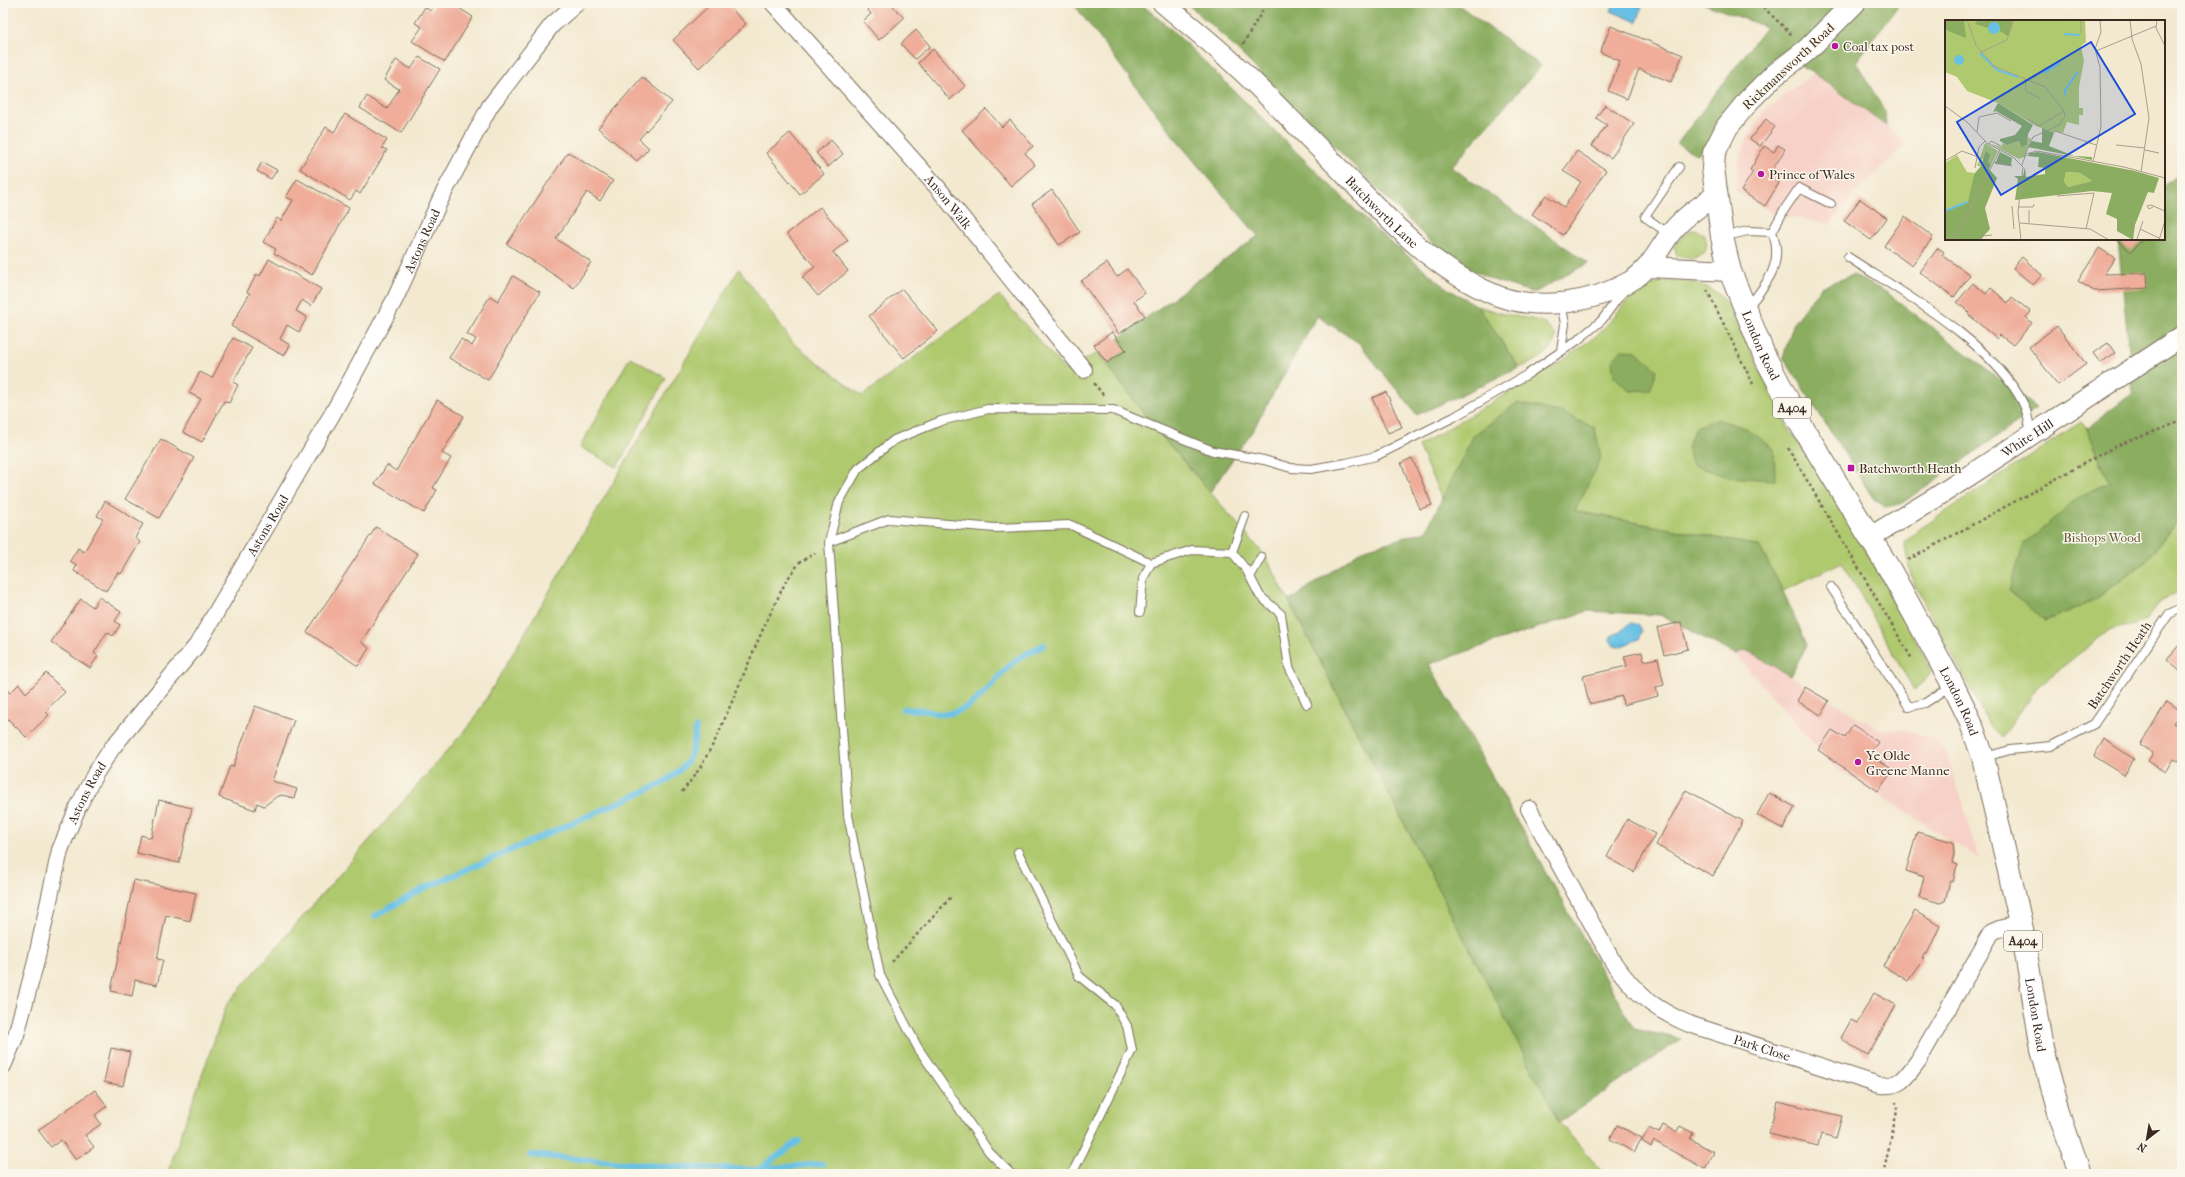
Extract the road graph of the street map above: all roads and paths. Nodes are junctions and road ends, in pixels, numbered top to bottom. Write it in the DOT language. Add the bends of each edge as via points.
graph roads {
  1 [pos="577,3"];
  2 [pos="773,3"];
  3 [pos="1163,3"];
  4 [pos="1267,3"];
  5 [pos="1759,3"];
  6 [pos="1854,3"];
  7 [pos="1796,39"];
  8 [pos="1233,62"];
  9 [pos="1679,167"];
  10 [pos="1716,195"];
  11 [pos="1830,204"];
  12 [pos="1772,232"];
  13 [pos="1670,234"];
  14 [pos="1722,237"];
  15 [pos="1848,257"];
  16 [pos="1648,267"];
  17 [pos="1730,270"];
  18 [pos="1629,282"];
  19 [pos="1561,302"];
  20 [pos="1745,311"];
  21 [pos="2182,336"];
  22 [pos="1561,351"];
  23 [pos="1084,370"];
  24 [pos="1113,410"];
  25 [pos="2182,421"];
  26 [pos="2032,435"];
  27 [pos="1245,516"];
  28 [pos="1870,537"];
  29 [pos="829,542"];
  30 [pos="1232,552"];
  31 [pos="830,553"];
  32 [pos="1261,557"];
  33 [pos="1148,561"];
  34 [pos="1901,564"];
  35 [pos="1250,577"];
  36 [pos="1831,587"];
  37 [pos="2182,608"];
  38 [pos="1140,612"];
  39 [pos="1953,685"];
  40 [pos="1307,704"];
  41 [pos="1983,758"];
  42 [pos="682,792"];
  43 [pos="1529,809"];
  44 [pos="1018,852"];
  45 [pos="952,896"];
  46 [pos="2020,924"];
  47 [pos="880,976"];
  48 [pos="10,1032"];
  49 [pos="3,1066"];
  50 [pos="1894,1086"];
  51 [pos="1011,1174"];
  52 [pos="1072,1174"];
  53 [pos="1883,1174"];
  54 [pos="2080,1174"];
  1 -- 48 [label="street, Astons Road" via="552,25 490,106 441,198 395,299 334,411 197,645 112,748 95,774 60,850 35,965"];
  2 -- 23 [label="street, Anson Walk" via="938,188"];
  3 -- 8 [label="street, Batchworth Lane"];
  4 -- 8 [label="path"];
  5 -- 7 [label="path"];
  6 -- 10 [label="main road, Rickmansworth Road / A404" via="1807,50 1772,77 1727,127 1714,153"];
  8 -- 19 [label="street, Batchworth Lane" via="1412,240 1440,263 1465,280 1500,297 1539,303"];
  9 -- 13 [label="lane" via="1645,216"];
  10 -- 13 [label="street, Batchworth Lane" via="1696,209"];
  10 -- 14 [label="main road, Rickmansworth Road / A404"];
  11 -- 12 [label="lane" via="1799,188"];
  12 -- 14 [label="lane" via="1748,231"];
  12 -- 20 [label="lane" via="1777,244 1776,263 1766,285"];
  13 -- 16 [label="street, Batchworth Lane"];
  14 -- 17 [label="main road, Rickmansworth Road / A404"];
  15 -- 26 [label="lane" via="1956,331 1994,364 2013,386 2025,406"];
  16 -- 17 [label="street"];
  16 -- 18 [label="street, Batchworth Lane"];
  17 -- 20 [label="main road, London Road / A404"];
  18 -- 19 [label="street, Batchworth Lane" via="1584,299"];
  18 -- 22 [label="lane" via="1602,320"];
  19 -- 22 [label="lane" via="1566,324"];
  20 -- 28 [label="main road, London Road / A404" via="1764,355 1801,426"];
  21 -- 26 [label="street, White Hill"];
  22 -- 24 [label="lane" via="1454,418 1405,443 1376,456 1311,469 1291,468 1264,460 1213,451"];
  23 -- 24 [label="path"];
  24 -- 29 [label="lane" via="988,409 941,421 894,440 858,469 839,502"];
  25 -- 34 [label="path" via="2116,446"];
  26 -- 28 [label="street, White Hill"];
  27 -- 30 [label="lane"];
  28 -- 39 [label="main road, London Road / A404"];
  29 -- 31 [label="lane"];
  29 -- 33 [label="lane" via="889,519 995,528 1072,526"];
  30 -- 33 [label="lane" via="1192,550"];
  30 -- 35 [label="lane"];
  31 -- 42 [label="path" via="815,553 800,562 786,581 717,737 700,768"];
  31 -- 47 [label="lane" via="848,816"];
  32 -- 35 [label="lane"];
  33 -- 38 [label="lane" via="1143,579"];
  35 -- 40 [label="lane" via="1260,596 1282,614 1289,667"];
  36 -- 39 [label="lane" via="1909,707 1925,704"];
  37 -- 41 [label="lane, Batchworth Heath" via="2169,614 2094,724 2051,746 2010,750"];
  39 -- 41 [label="main road, London Road / A404" via="1969,718"];
  41 -- 46 [label="main road, London Road / A404"];
  43 -- 50 [label="street, Park Close" via="1613,962 1627,982 1646,1001 1689,1024 1862,1080"];
  44 -- 52 [label="lane" via="1079,976 1115,1005 1127,1026 1132,1050"];
  45 -- 47 [label="path"];
  46 -- 50 [label="street" via="1999,929 1988,938 1918,1061 1904,1080"];
  46 -- 54 [label="main road, London Road / A404" via="2042,1048 2059,1112"];
  47 -- 51 [label="lane" via="918,1048 989,1152"];
  48 -- 49 [label="street, Astons Road"];
  50 -- 53 [label="path" via="1897,1111"];
}
